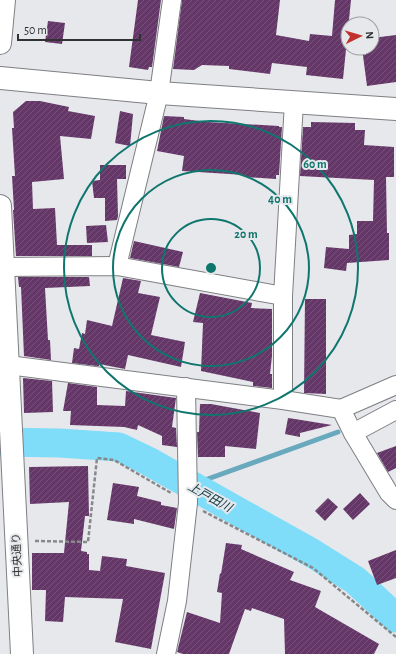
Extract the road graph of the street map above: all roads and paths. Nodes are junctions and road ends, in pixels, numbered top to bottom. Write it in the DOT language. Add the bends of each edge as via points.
graph roads {
  1 [pos="4,0"];
  2 [pos="172,0"];
  3 [pos="0,43"];
  4 [pos="0,78"];
  5 [pos="159,93"];
  6 [pos="294,102"];
  7 [pos="396,109"];
  8 [pos="0,206"];
  9 [pos="118,266"];
  10 [pos="3,267"];
  11 [pos="283,296"];
  12 [pos="3,316"];
  13 [pos="8,365"];
  14 [pos="396,385"];
  15 [pos="186,387"];
  16 [pos="283,400"];
  17 [pos="341,409"];
  18 [pos="396,410"];
  19 [pos="7,425"];
  20 [pos="353,433"];
  21 [pos="396,500"];
  22 [pos="22,654"];
  23 [pos="166,654"];
  1 -- 3 [label="street"];
  2 -- 5 [label="street"];
  4 -- 5 [label="street"];
  5 -- 6 [label="street"];
  5 -- 9 [label="street"];
  6 -- 7 [label="street"];
  6 -- 11 [label="street"];
  8 -- 10 [label="street"];
  9 -- 10 [label="street"];
  9 -- 11 [label="street"];
  10 -- 12 [label="street"];
  11 -- 16 [label="street"];
  12 -- 13 [label="street"];
  13 -- 15 [label="street"];
  13 -- 19 [label="street"];
  14 -- 17 [label="street"];
  15 -- 16 [label="street"];
  15 -- 23 [label="street" via="188,496 177,600"];
  16 -- 17 [label="street"];
  17 -- 20 [label="street"];
  18 -- 20 [label="street"];
  19 -- 22 [label="street, 中央通り" via="12,455"];
  20 -- 21 [label="street" via="389,493"];
}
